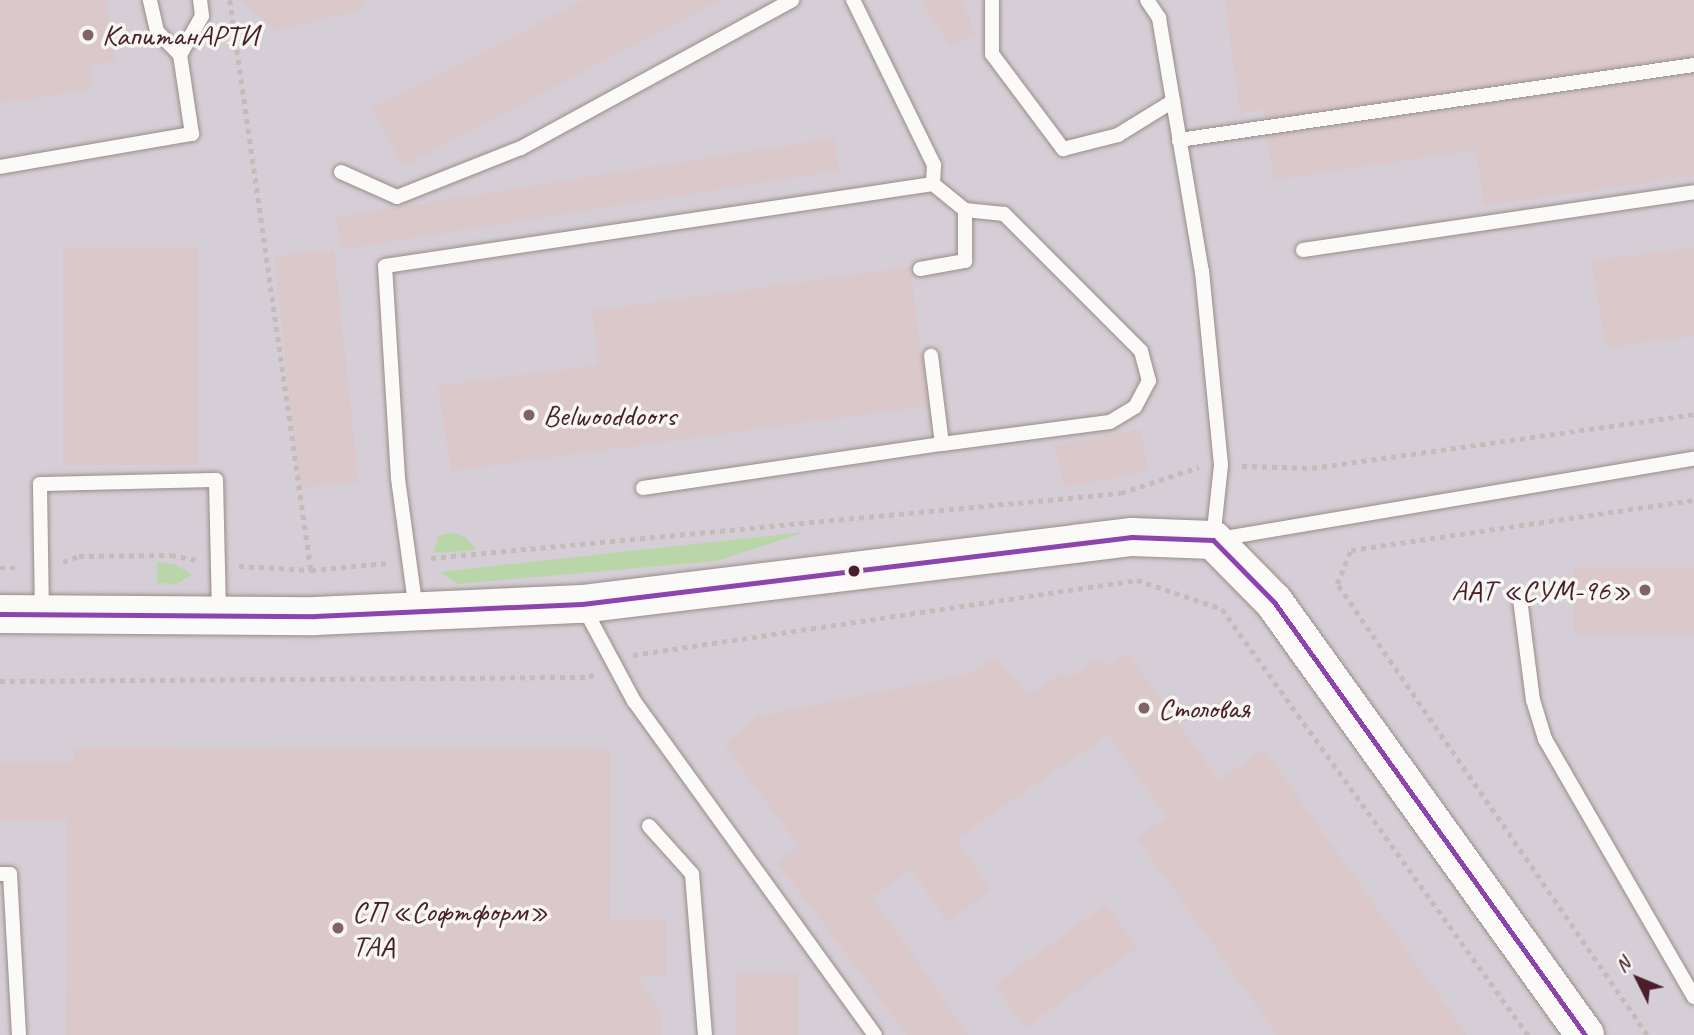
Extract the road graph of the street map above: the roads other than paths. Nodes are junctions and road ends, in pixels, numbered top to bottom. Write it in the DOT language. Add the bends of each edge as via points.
graph roads {
  1 [pos="150,0"];
  2 [pos="200,0"];
  3 [pos="792,0"];
  4 [pos="853,0"];
  5 [pos="992,0"];
  6 [pos="1147,0"];
  7 [pos="180,55"];
  8 [pos="1694,65"];
  9 [pos="1173,101"];
  10 [pos="1179,140"];
  11 [pos="0,167"];
  12 [pos="341,172"];
  13 [pos="933,184"];
  14 [pos="1694,192"];
  15 [pos="965,210"];
  16 [pos="1303,250"];
  17 [pos="920,269"];
  18 [pos="931,356"];
  19 [pos="942,444"];
  20 [pos="1694,459"];
  21 [pos="643,488"];
  22 [pos="1213,540"];
  23 [pos="1520,599"];
  24 [pos="582,604"];
  25 [pos="416,612"];
  26 [pos="0,614"];
  27 [pos="42,615"];
  28 [pos="219,616"];
  29 [pos="649,826"];
  30 [pos="0,874"];
  31 [pos="1694,997"];
  32 [pos="19,1035"];
  33 [pos="705,1035"];
  34 [pos="875,1035"];
  35 [pos="1586,1035"];
  1 -- 7 [label="lane" via="157,31"];
  2 -- 7 [label="lane" via="202,16"];
  3 -- 12 [label="lane" via="521,148 397,197"];
  4 -- 13 [label="lane" via="934,165"];
  5 -- 9 [label="lane" via="992,54 1063,149 1118,135"];
  6 -- 9 [label="lane" via="1159,18"];
  7 -- 11 [label="lane" via="192,134"];
  8 -- 10 [label="lane"];
  9 -- 10 [label="lane"];
  10 -- 22 [label="lane" via="1202,271 1221,465"];
  13 -- 15 [label="lane"];
  13 -- 25 [label="lane" via="385,266 398,478"];
  14 -- 16 [label="lane"];
  15 -- 17 [label="lane" via="965,261"];
  15 -- 19 [label="lane" via="1004,214 1141,351 1149,381 1135,407 1110,422"];
  18 -- 19 [label="lane"];
  19 -- 21 [label="lane"];
  20 -- 22 [label="lane"];
  22 -- 24 [label="main road" via="1132,537"];
  22 -- 35 [label="main road" via="1274,602"];
  23 -- 31 [label="lane" via="1533,700 1545,739"];
  24 -- 25 [label="main road"];
  24 -- 34 [label="lane" via="634,701"];
  25 -- 28 [label="main road"];
  26 -- 27 [label="main road"];
  27 -- 28 [label="main road"];
  27 -- 28 [label="lane" via="40,484 216,480"];
  29 -- 33 [label="lane" via="692,874"];
  30 -- 32 [label="lane" via="10,874"];
}
